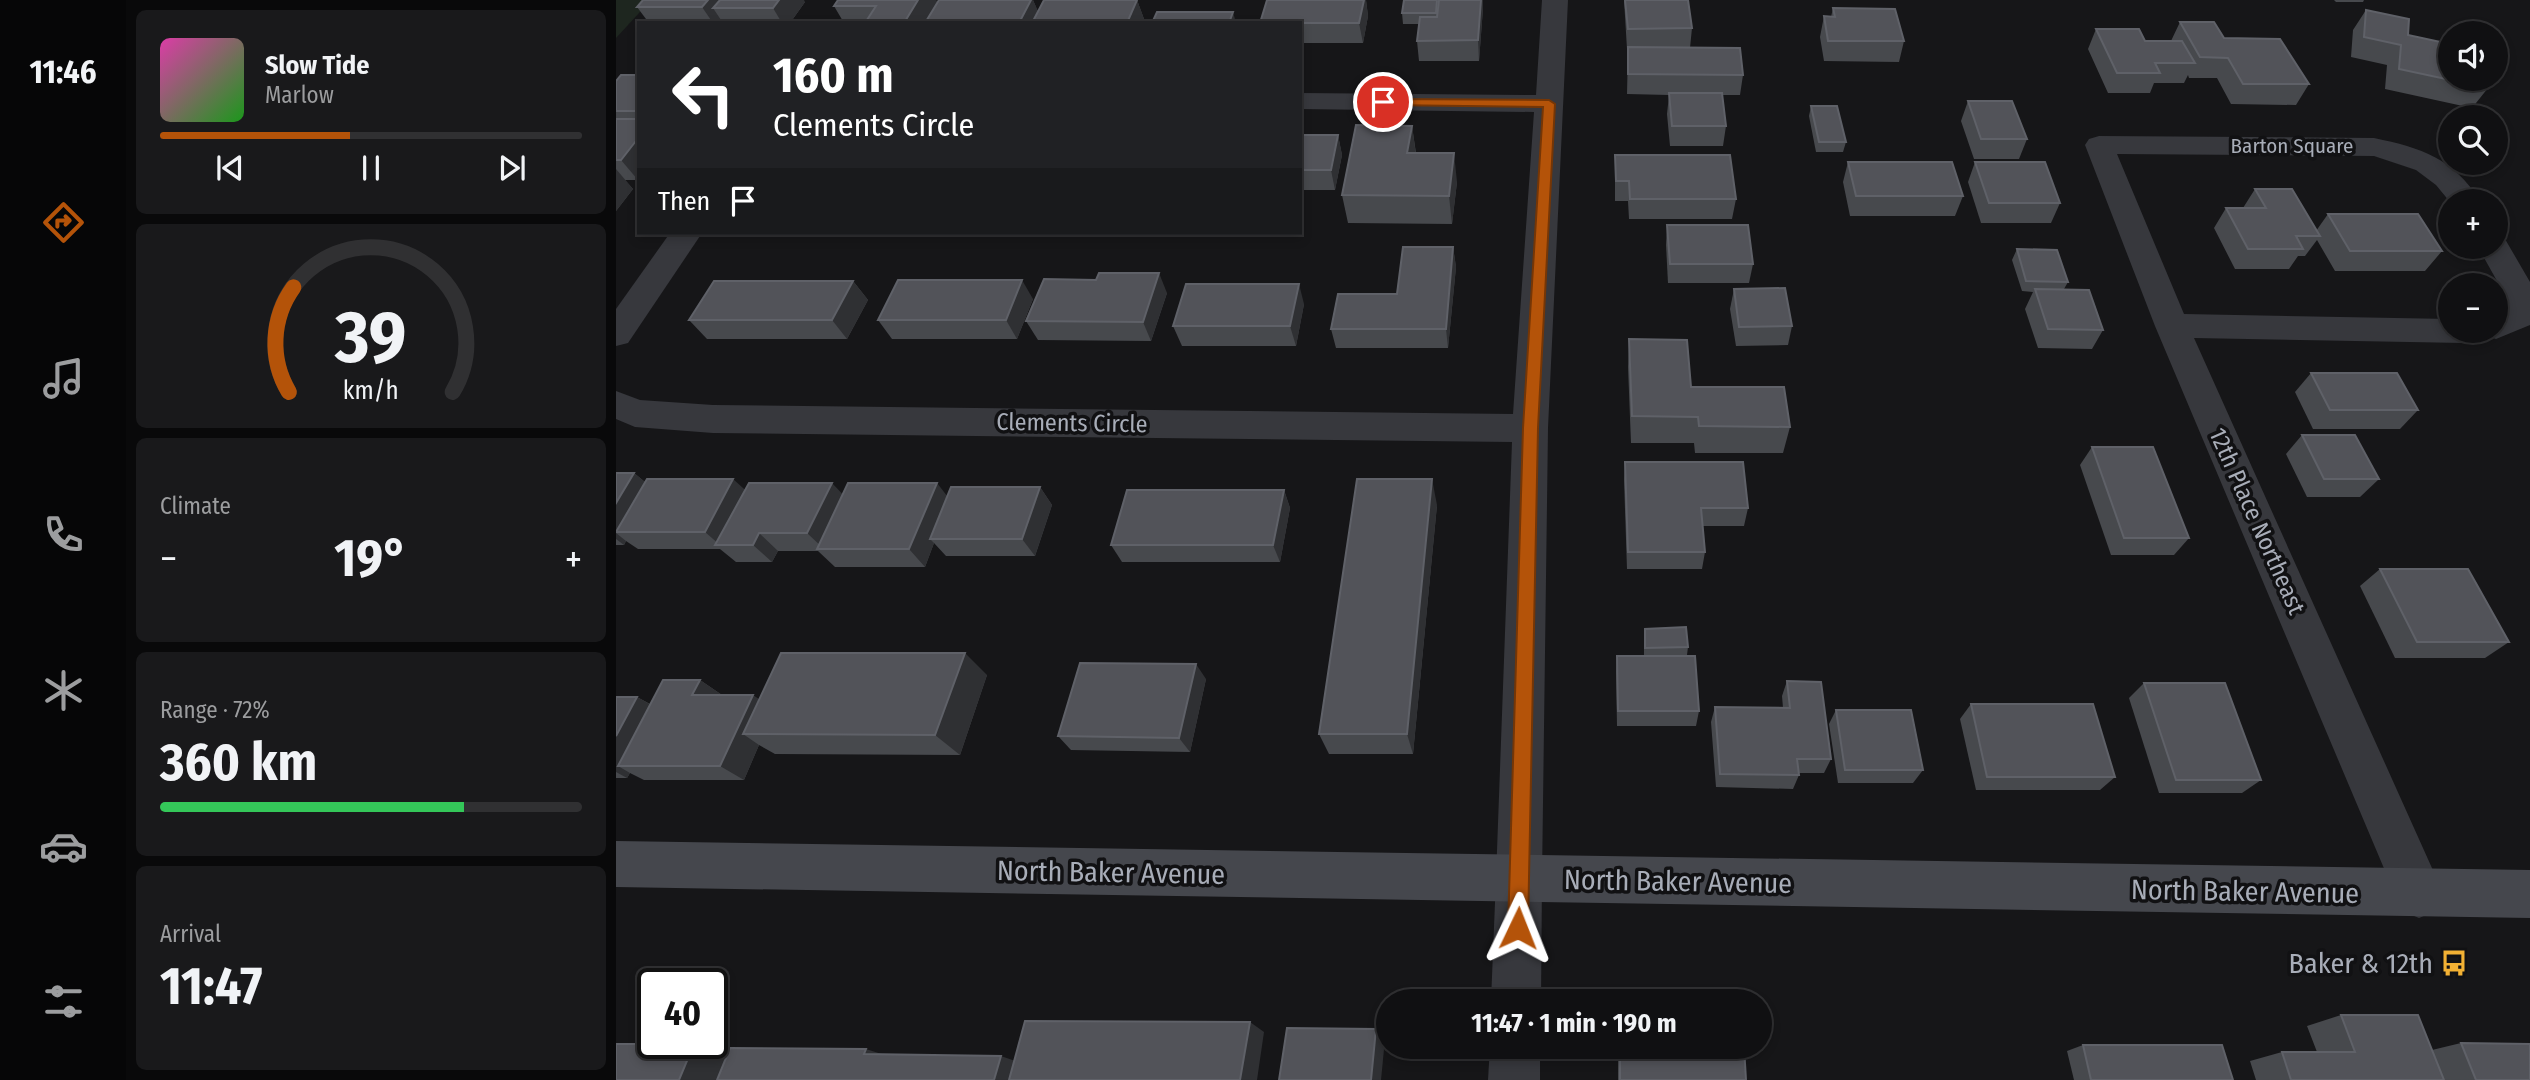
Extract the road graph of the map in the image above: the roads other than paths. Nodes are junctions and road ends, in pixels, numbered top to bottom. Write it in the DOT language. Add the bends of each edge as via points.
graph roads {
  1 [pos="1555,0"];
  2 [pos="1302,101"];
  3 [pos="1549,104"];
  4 [pos="2099,145"];
  5 [pos="2457,189"];
  6 [pos="685,235"];
  7 [pos="2501,259"];
  8 [pos="2508,322"];
  9 [pos="2172,326"];
  10 [pos="2438,331"];
  11 [pos="616,334"];
  12 [pos="616,404"];
  13 [pos="1530,428"];
  14 [pos="616,864"];
  15 [pos="1519,878"];
  16 [pos="2419,894"];
  17 [pos="2530,894"];
  18 [pos="1516,989"];
  19 [pos="1514,1059"];
  20 [pos="1514,1080"];
  1 -- 3 [label="street"];
  2 -- 3 [label="street"];
  3 -- 13 [label="street"];
  4 -- 5 [label="street, Barton Square" via="2374,147 2409,153 2436,167"];
  4 -- 9 [label="street, 12th Place Northeast"];
  6 -- 11 [label="street"];
  7 -- 8 [label="street" via="2522,297 2518,317"];
  9 -- 10 [label="street"];
  9 -- 16 [label="street, 12th Place Northeast"];
  12 -- 13 [label="street, Clements Circle" via="635,413 713,419"];
  13 -- 15 [label="street"];
  14 -- 15 [label="main road, North Baker Avenue"];
  15 -- 16 [label="main road, North Baker Avenue"];
  15 -- 18 [label="street"];
  16 -- 17 [label="main road, North Baker Avenue"];
  19 -- 20 [label="street"];
}
